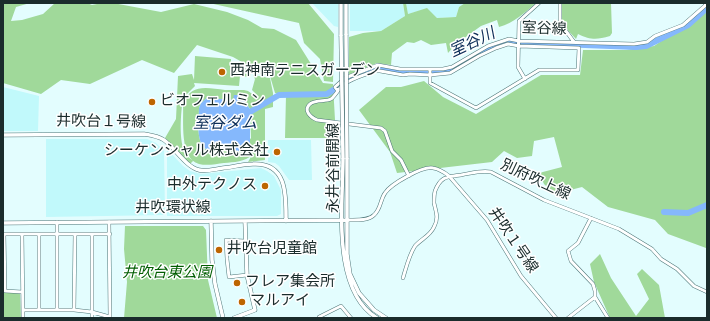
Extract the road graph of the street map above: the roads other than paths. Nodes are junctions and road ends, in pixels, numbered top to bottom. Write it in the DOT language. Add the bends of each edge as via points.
graph roads {
  1 [pos="341,3"];
  2 [pos="346,3"];
  3 [pos="539,3"];
  4 [pos="560,3"];
  5 [pos="706,4"];
  6 [pos="519,41"];
  7 [pos="574,42"];
  8 [pos="519,46"];
  9 [pos="430,70"];
  10 [pos="430,75"];
  11 [pos="524,79"];
  12 [pos="338,91"];
  13 [pos="3,135"];
  14 [pos="345,158"];
  15 [pos="409,176"];
  16 [pos="449,176"];
  17 [pos="591,218"];
  18 [pos="342,220"];
  19 [pos="348,220"];
  20 [pos="211,221"];
  21 [pos="245,221"];
  22 [pos="286,221"];
  23 [pos="57,222"];
  24 [pos="109,222"];
  25 [pos="3,223"];
  26 [pos="22,234"];
  27 [pos="39,234"];
  28 [pos="57,234"];
  29 [pos="74,234"];
  30 [pos="92,234"];
  31 [pos="110,234"];
  32 [pos="245,241"];
  33 [pos="247,275"];
  34 [pos="403,278"];
  35 [pos="22,292"];
  36 [pos="707,292"];
  37 [pos="595,297"];
  38 [pos="23,310"];
  39 [pos="39,310"];
  40 [pos="57,310"];
  41 [pos="74,310"];
  42 [pos="92,312"];
  43 [pos="23,318"];
  44 [pos="92,318"];
  45 [pos="223,318"];
  46 [pos="234,318"];
  47 [pos="318,318"];
  48 [pos="351,318"];
  49 [pos="377,318"];
  50 [pos="386,318"];
  51 [pos="556,318"];
  52 [pos="568,318"];
  53 [pos="608,318"];
  1 -- 14 [label="street, 永井谷前開線, bridge"];
  2 -- 14 [label="street, 永井谷前開線, bridge"];
  3 -- 6 [label="street" via="519,21"];
  4 -- 7 [label="street" via="560,23"];
  5 -- 7 [label="street, 室谷線" via="683,25 647,42"];
  6 -- 7 [label="street, 室谷線"];
  6 -- 8 [label="street"];
  6 -- 9 [label="street, 室谷線" via="509,39 498,42 452,67"];
  8 -- 10 [label="street" via="508,44 479,56 450,73"];
  8 -- 11 [label="street" via="518,67"];
  8 -- 11 [label="street" via="579,48 578,70 539,70"];
  9 -- 10 [label="street"];
  9 -- 12 [label="street, 室谷線" via="378,65 345,78 334,87"];
  10 -- 11 [label="street" via="430,83 476,108"];
  10 -- 12 [label="street" via="375,71 343,85"];
  12 -- 15 [label="street" via="331,99 309,105 308,114 317,120 381,128 392,151 401,160"];
  13 -- 22 [label="street, 井吹台１号線" via="144,134 163,140 192,167 199,170 262,164 278,174 283,182"];
  14 -- 18 [label="street, 永井谷前開線"];
  14 -- 19 [label="street, 永井谷前開線"];
  15 -- 16 [label="street" via="432,167 442,170"];
  15 -- 19 [label="street" via="390,187 374,216 368,219"];
  16 -- 17 [label="street, 別府吹上線" via="482,170 491,172 544,200"];
  16 -- 34 [label="street" via="442,179 434,195 438,214 435,227 415,247"];
  16 -- 51 [label="street, 井吹１号線" via="487,220 521,276"];
  17 -- 36 [label="street, 別府吹上線" via="619,229 652,249 694,286"];
  17 -- 37 [label="street" via="578,243 568,251 568,254 570,261 593,284"];
  18 -- 19 [label="street, 井吹環状線"];
  18 -- 22 [label="street, 井吹環状線"];
  18 -- 49 [label="street, 永井谷前開線" via="344,261 348,280 356,295"];
  19 -- 50 [label="street, 永井谷前開線" via="350,274 359,293 374,310"];
  20 -- 21 [label="street, 井吹環状線"];
  20 -- 24 [label="street, 井吹環状線"];
  20 -- 45 [label="street" via="212,260"];
  21 -- 22 [label="street, 井吹環状線"];
  21 -- 32 [label="street"];
  23 -- 24 [label="street, 井吹環状線"];
  23 -- 25 [label="street, 井吹環状線"];
  23 -- 28 [label="street"];
  24 -- 31 [label="street"];
  26 -- 27 [label="street"];
  26 -- 35 [label="street"];
  26 -- 35 [label="street" via="4,234 5,291"];
  27 -- 28 [label="street"];
  27 -- 39 [label="street"];
  28 -- 29 [label="street"];
  28 -- 40 [label="street"];
  29 -- 30 [label="street"];
  29 -- 41 [label="street"];
  30 -- 31 [label="street"];
  30 -- 42 [label="street"];
  31 -- 42 [label="street" via="110,317"];
  32 -- 33 [label="street"];
  32 -- 33 [label="street" via="226,240 229,277"];
  33 -- 46 [label="street" via="255,310"];
  35 -- 38 [label="street"];
  37 -- 52 [label="street"];
  37 -- 53 [label="street"];
  38 -- 39 [label="street"];
  38 -- 43 [label="street"];
  39 -- 40 [label="street"];
  40 -- 41 [label="street"];
  41 -- 42 [label="street"];
  42 -- 44 [label="street"];
  47 -- 48 [label="street" via="341,306"];
}
